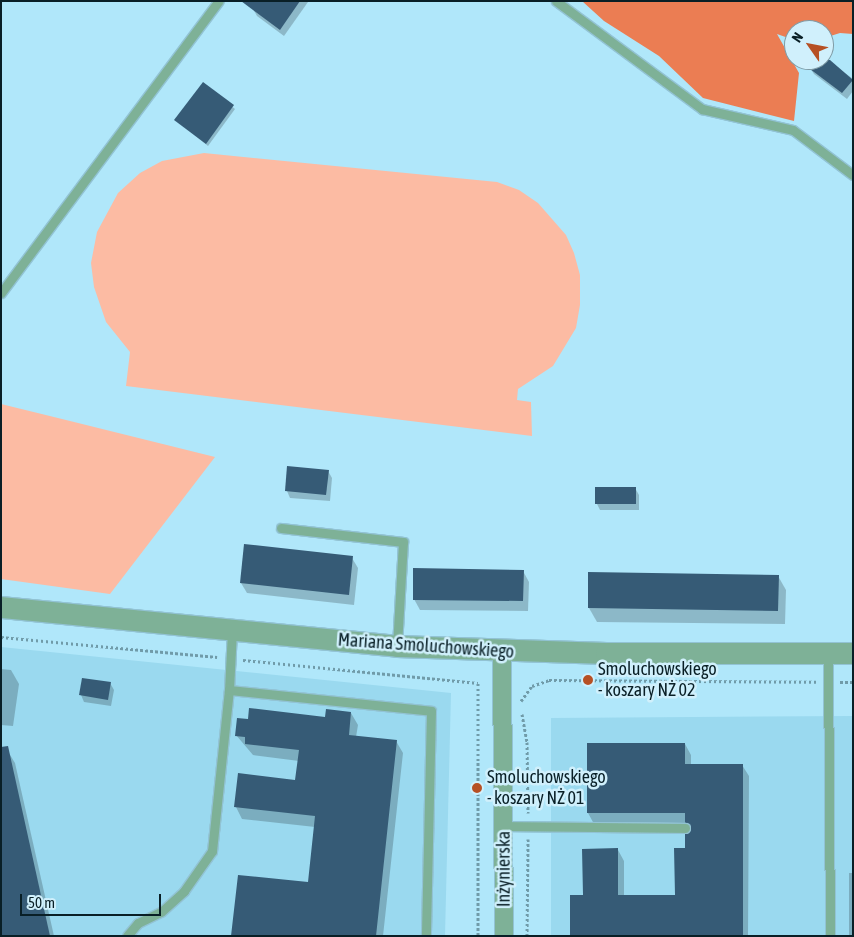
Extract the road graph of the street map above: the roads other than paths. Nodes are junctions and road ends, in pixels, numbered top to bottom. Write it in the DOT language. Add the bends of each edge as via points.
graph roads {
  1 [pos="219,1"];
  2 [pos="556,1"];
  3 [pos="853,174"];
  4 [pos="1,293"];
  5 [pos="282,528"];
  6 [pos="1,607"];
  7 [pos="232,630"];
  8 [pos="397,646"];
  9 [pos="502,652"];
  10 [pos="828,653"];
  11 [pos="853,653"];
  12 [pos="229,690"];
  13 [pos="504,826"];
  14 [pos="685,828"];
  15 [pos="126,936"];
  16 [pos="426,936"];
  17 [pos="504,936"];
  18 [pos="830,936"];
  1 -- 4 [label="lane"];
  2 -- 3 [label="lane" via="702,108 793,130"];
  5 -- 8 [label="lane" via="403,542"];
  6 -- 7 [label="street, Mariana Smoluchowskiego"];
  7 -- 8 [label="street, Mariana Smoluchowskiego"];
  7 -- 12 [label="lane"];
  8 -- 9 [label="street, Mariana Smoluchowskiego"];
  9 -- 10 [label="street, Mariana Smoluchowskiego"];
  9 -- 13 [label="street, Inżynierska"];
  10 -- 11 [label="street, Mariana Smoluchowskiego"];
  10 -- 18 [label="lane"];
  12 -- 15 [label="lane" via="212,851 184,892 162,912 138,923"];
  12 -- 16 [label="lane" via="431,711"];
  13 -- 14 [label="lane"];
  13 -- 17 [label="street, Inżynierska"];
}
